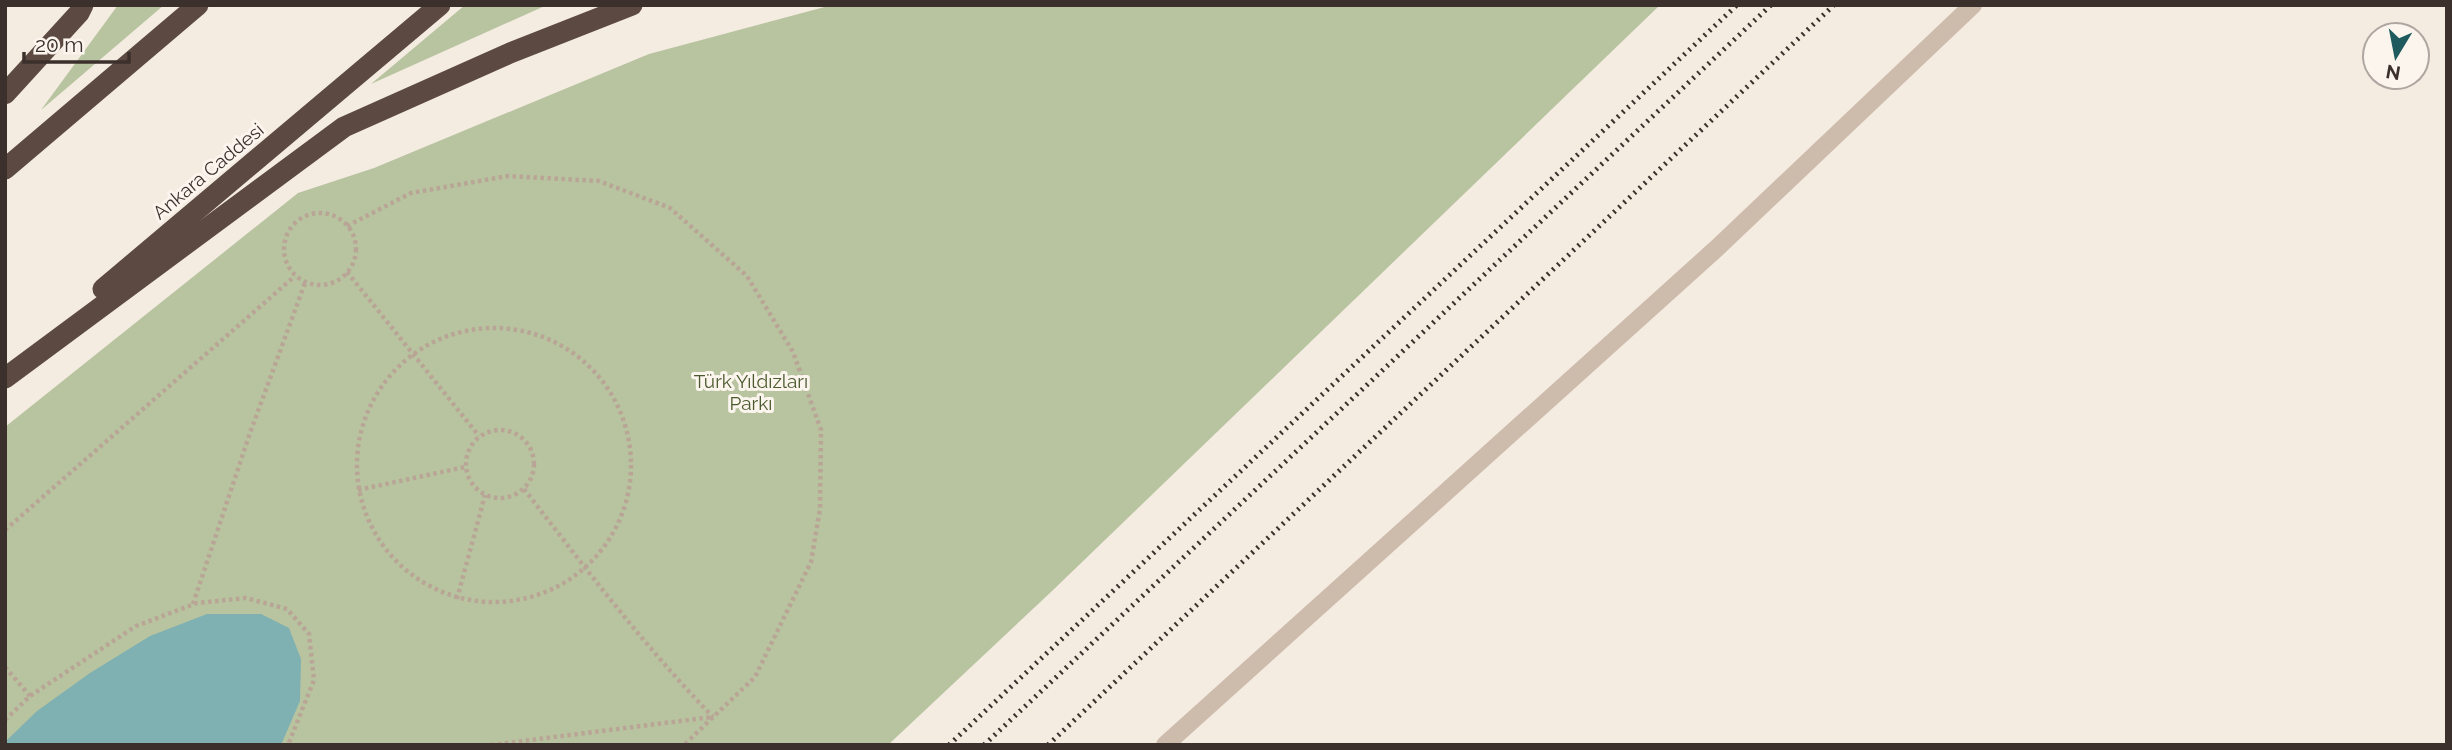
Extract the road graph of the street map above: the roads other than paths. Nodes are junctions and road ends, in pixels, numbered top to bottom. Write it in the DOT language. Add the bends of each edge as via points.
graph roads {
  1 [pos="83,5"];
  2 [pos="198,5"];
  3 [pos="440,5"];
  4 [pos="632,5"];
  5 [pos="1973,5"];
  6 [pos="5,94"];
  7 [pos="5,169"];
  8 [pos="5,372"];
  9 [pos="5,378"];
  10 [pos="1165,745"];
  1 -- 6 [label="highway"];
  2 -- 7 [label="highway"];
  3 -- 8 [label="highway, Ankara Caddesi"];
  4 -- 9 [label="highway" via="344,127"];
  5 -- 10 [label="street" via="1717,248"];
}
